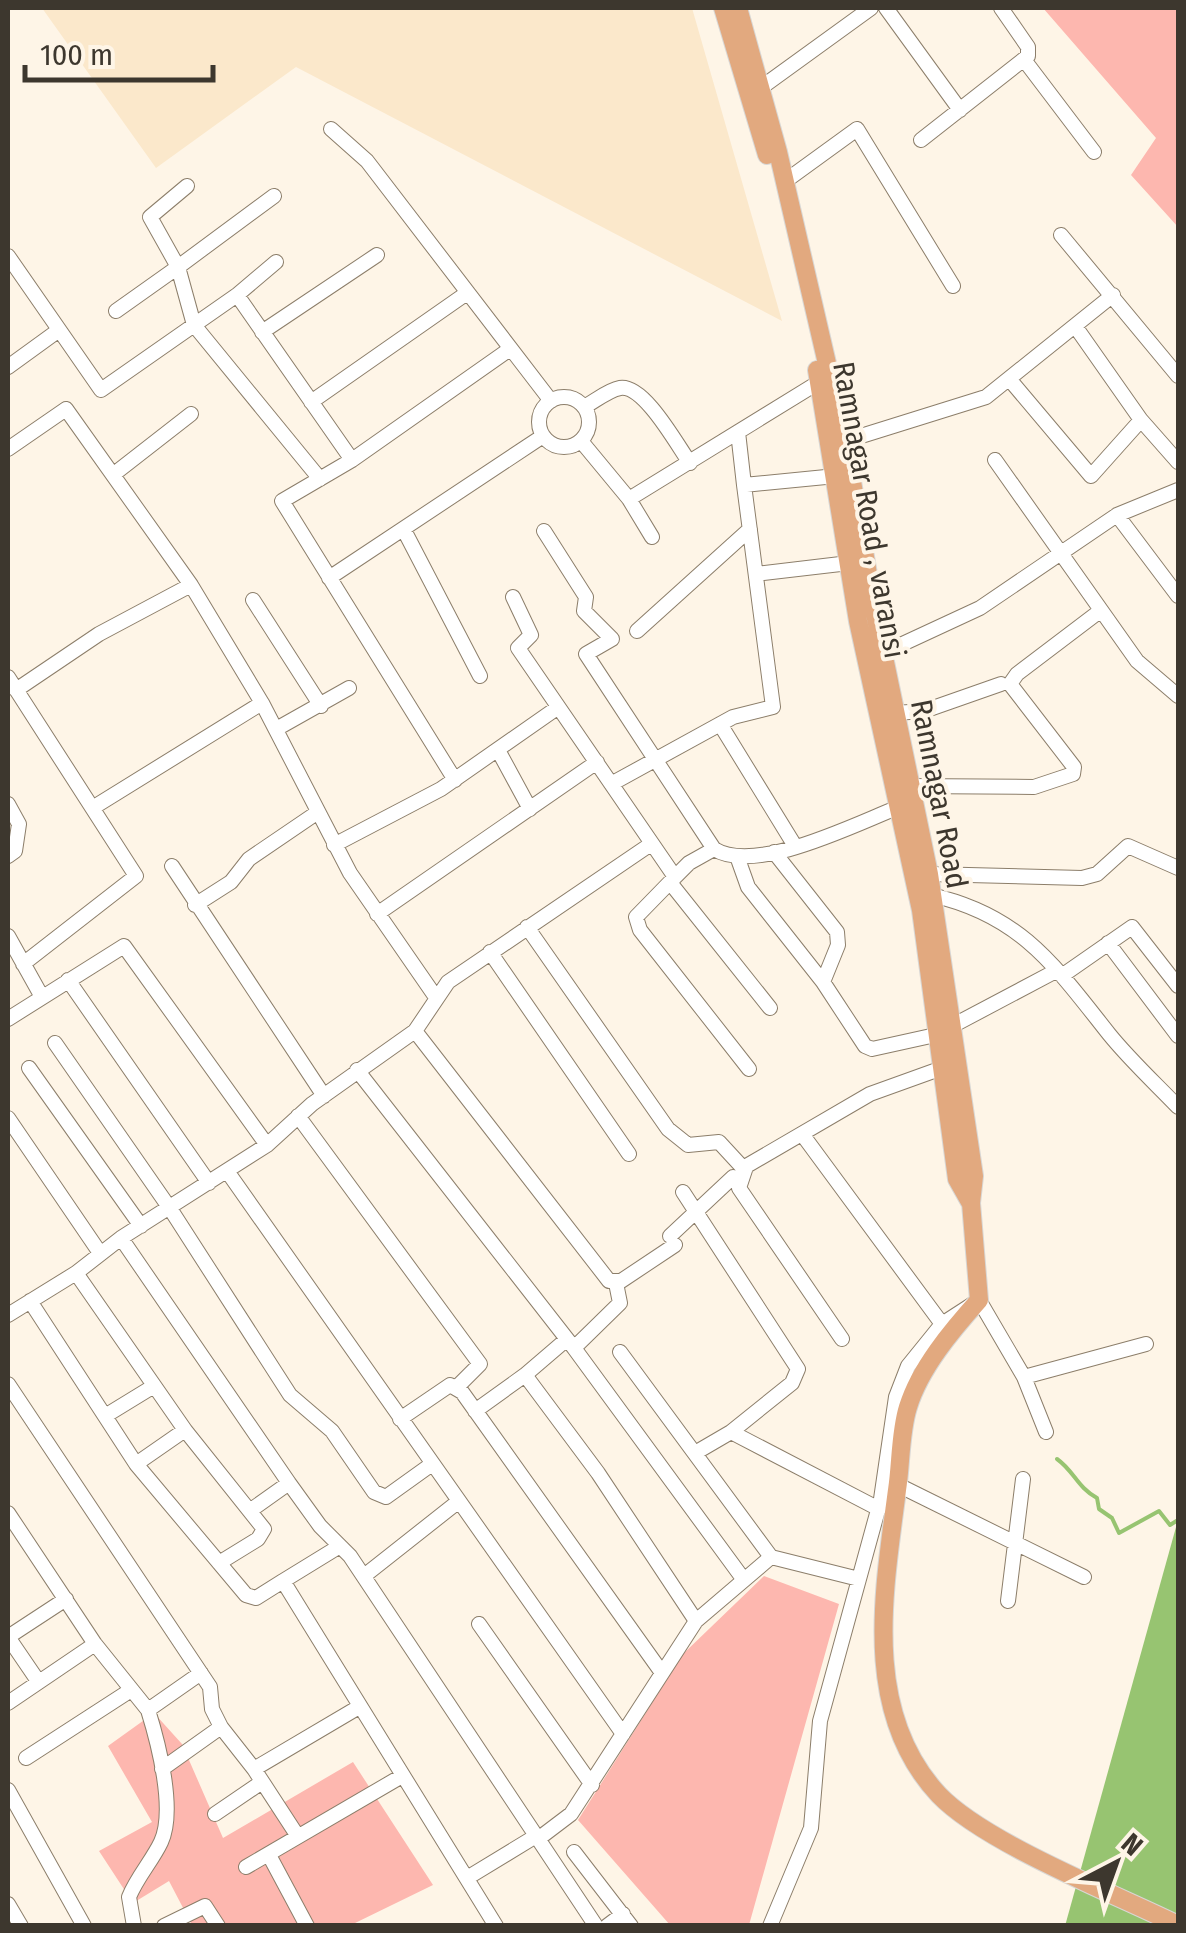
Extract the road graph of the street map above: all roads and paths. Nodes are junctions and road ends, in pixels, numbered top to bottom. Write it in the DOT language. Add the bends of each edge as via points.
graph roads {
  1 [pos="723,8"];
  2 [pos="738,8"];
  3 [pos="871,8"];
  4 [pos="886,8"];
  5 [pos="1001,8"];
  6 [pos="1025,61"];
  7 [pos="762,87"];
  8 [pos="960,110"];
  9 [pos="332,129"];
  10 [pos="921,140"];
  11 [pos="1094,152"];
  12 [pos="784,182"];
  13 [pos="186,186"];
  14 [pos="274,196"];
  15 [pos="1061,236"];
  16 [pos="376,256"];
  17 [pos="9,262"];
  18 [pos="276,262"];
  19 [pos="178,267"];
  20 [pos="953,286"];
  21 [pos="467,293"];
  22 [pos="1113,295"];
  23 [pos="236,296"];
  24 [pos="116,311"];
  25 [pos="194,325"];
  26 [pos="1074,326"];
  27 [pos="59,330"];
  28 [pos="262,332"];
  29 [pos="510,348"];
  30 [pos="8,367"];
  31 [pos="1178,374"];
  32 [pos="826,379"];
  33 [pos="1010,380"];
  34 [pos="552,400"];
  35 [pos="311,402"];
  36 [pos="584,407"];
  37 [pos="190,414"];
  38 [pos="1141,420"];
  39 [pos="738,432"];
  40 [pos="543,436"];
  41 [pos="582,441"];
  42 [pos="845,442"];
  43 [pos="8,449"];
  44 [pos="352,460"];
  45 [pos="995,460"];
  46 [pos="1178,462"];
  47 [pos="690,463"];
  48 [pos="114,474"];
  49 [pos="836,476"];
  50 [pos="320,479"];
  51 [pos="744,485"];
  52 [pos="1178,490"];
  53 [pos="629,499"];
  54 [pos="1117,514"];
  55 [pos="750,529"];
  56 [pos="544,531"];
  57 [pos="404,532"];
  58 [pos="652,537"];
  59 [pos="1060,556"];
  60 [pos="849,563"];
  61 [pos="756,574"];
  62 [pos="330,578"];
  63 [pos="192,585"];
  64 [pos="1178,596"];
  65 [pos="513,597"];
  66 [pos="254,600"];
  67 [pos="1100,612"];
  68 [pos="636,631"];
  69 [pos="883,652"];
  70 [pos="8,676"];
  71 [pos="480,676"];
  72 [pos="1001,684"];
  73 [pos="349,688"];
  74 [pos="16,690"];
  75 [pos="1178,696"];
  76 [pos="262,702"];
  77 [pos="321,706"];
  78 [pos="557,708"];
  79 [pos="894,714"];
  80 [pos="720,724"];
  81 [pos="278,728"];
  82 [pos="498,750"];
  83 [pos="658,760"];
  84 [pos="597,762"];
  85 [pos="454,780"];
  86 [pos="612,784"];
  87 [pos="908,786"];
  88 [pos="8,804"];
  89 [pos="94,807"];
  90 [pos="900,807"];
  91 [pos="530,808"];
  92 [pos="318,812"];
  93 [pos="651,844"];
  94 [pos="334,845"];
  95 [pos="794,846"];
  96 [pos="714,849"];
  97 [pos="774,852"];
  98 [pos="8,856"];
  99 [pos="738,859"];
  100 [pos="1177,864"];
  101 [pos="172,866"];
  102 [pos="929,874"];
  103 [pos="674,881"];
  104 [pos="932,896"];
  105 [pos="195,904"];
  106 [pos="377,914"];
  107 [pos="527,927"];
  108 [pos="8,936"];
  109 [pos="1108,943"];
  110 [pos="490,952"];
  111 [pos="22,964"];
  112 [pos="1064,975"];
  113 [pos="68,980"];
  114 [pos="823,982"];
  115 [pos="1178,986"];
  116 [pos="435,996"];
  117 [pos="42,997"];
  118 [pos="770,1008"];
  119 [pos="8,1019"];
  120 [pos="415,1030"];
  121 [pos="946,1030"];
  122 [pos="1178,1036"];
  123 [pos="56,1043"];
  124 [pos="945,1067"];
  125 [pos="29,1068"];
  126 [pos="749,1069"];
  127 [pos="357,1070"];
  128 [pos="324,1096"];
  129 [pos="1178,1107"];
  130 [pos="298,1116"];
  131 [pos="8,1118"];
  132 [pos="802,1134"];
  133 [pos="267,1145"];
  134 [pos="628,1154"];
  135 [pos="746,1168"];
  136 [pos="227,1172"];
  137 [pos="733,1177"];
  138 [pos="209,1183"];
  139 [pos="683,1192"];
  140 [pos="971,1203"];
  141 [pos="171,1210"];
  142 [pos="697,1214"];
  143 [pos="142,1226"];
  144 [pos="121,1238"];
  145 [pos="100,1253"];
  146 [pos="76,1273"];
  147 [pos="616,1282"];
  148 [pos="979,1300"];
  149 [pos="30,1301"];
  150 [pos="9,1311"];
  151 [pos="942,1324"];
  152 [pos="842,1339"];
  153 [pos="571,1343"];
  154 [pos="1146,1344"];
  155 [pos="620,1352"];
  156 [pos="525,1375"];
  157 [pos="1024,1377"];
  158 [pos="8,1384"];
  159 [pos="154,1386"];
  160 [pos="457,1387"];
  161 [pos="475,1411"];
  162 [pos="106,1416"];
  163 [pos="400,1419"];
  164 [pos="185,1430"];
  165 [pos="731,1432"];
  166 [pos="1046,1432"];
  167 [pos="695,1453"];
  168 [pos="136,1464"];
  169 [pos="432,1464"];
  170 [pos="1023,1479"];
  171 [pos="289,1482"];
  172 [pos="898,1485"];
  173 [pos="459,1501"];
  174 [pos="878,1509"];
  175 [pos="250,1510"];
  176 [pos="8,1513"];
  177 [pos="1015,1544"];
  178 [pos="340,1546"];
  179 [pos="772,1556"];
  180 [pos="220,1562"];
  181 [pos="364,1576"];
  182 [pos="1084,1577"];
  183 [pos="859,1579"];
  184 [pos="744,1580"];
  185 [pos="283,1581"];
  186 [pos="66,1599"];
  187 [pos="1008,1600"];
  188 [pos="696,1620"];
  189 [pos="479,1624"];
  190 [pos="8,1637"];
  191 [pos="95,1644"];
  192 [pos="660,1670"];
  193 [pos="201,1673"];
  194 [pos="38,1681"];
  195 [pos="131,1690"];
  196 [pos="8,1703"];
  197 [pos="359,1706"];
  198 [pos="148,1710"];
  199 [pos="221,1727"];
  200 [pos="624,1734"];
  201 [pos="26,1758"];
  202 [pos="162,1770"];
  203 [pos="258,1776"];
  204 [pos="402,1776"];
  205 [pos="592,1784"];
  206 [pos="8,1790"];
  207 [pos="214,1814"];
  208 [pos="297,1836"];
  209 [pos="537,1837"];
  210 [pos="574,1852"];
  211 [pos="269,1854"];
  212 [pos="246,1867"];
  213 [pos="467,1878"];
  214 [pos="8,1904"];
  215 [pos="627,1920"];
  216 [pos="1178,1924"];
  217 [pos="21,1926"];
  218 [pos="84,1926"];
  219 [pos="134,1926"];
  220 [pos="164,1926"];
  221 [pos="218,1926"];
  222 [pos="307,1926"];
  223 [pos="496,1926"];
  224 [pos="596,1926"];
  225 [pos="607,1926"];
  226 [pos="770,1926"];
  1 -- 32 [label="main road, Ramnagar Road , varansi"];
  2 -- 7 [label="main road, Ramnagar Road"];
  3 -- 7 [label="street"];
  4 -- 8 [label="street"];
  5 -- 6 [label="street" via="1028,47"];
  6 -- 8 [label="street"];
  6 -- 11 [label="street"];
  7 -- 12 [label="main road, Ramnagar Road"];
  8 -- 10 [label="street"];
  9 -- 21 [label="street" via="367,161"];
  12 -- 20 [label="street" via="858,129"];
  12 -- 32 [label="main road, Ramnagar Road"];
  13 -- 19 [label="street" via="150,217"];
  14 -- 19 [label="street"];
  15 -- 22 [label="street"];
  16 -- 28 [label="street"];
  17 -- 27 [label="street"];
  18 -- 23 [label="street"];
  19 -- 24 [label="street"];
  19 -- 25 [label="street"];
  21 -- 29 [label="street"];
  21 -- 35 [label="street"];
  22 -- 26 [label="street"];
  22 -- 31 [label="street"];
  23 -- 25 [label="street"];
  23 -- 28 [label="street"];
  25 -- 27 [label="street" via="101,390"];
  25 -- 50 [label="street"];
  26 -- 33 [label="street"];
  26 -- 38 [label="street"];
  27 -- 30 [label="street"];
  28 -- 35 [label="street"];
  29 -- 34 [label="street"];
  29 -- 44 [label="street"];
  32 -- 39 [label="street"];
  32 -- 42 [label="main road, Ramnagar Road"];
  32 -- 49 [label="main road, Ramnagar Road , varansi"];
  33 -- 38 [label="street" via="1091,476"];
  33 -- 42 [label="street" via="970,405"];
  34 -- 36 [label="street" via="567,397"];
  34 -- 40 [label="street" via="539,420"];
  35 -- 44 [label="street"];
  36 -- 41 [label="street" via="589,426"];
  36 -- 47 [label="street" via="618,388 632,390"];
  37 -- 48 [label="street"];
  38 -- 46 [label="street"];
  39 -- 47 [label="street"];
  39 -- 51 [label="street"];
  40 -- 41 [label="street" via="561,447"];
  40 -- 57 [label="street"];
  41 -- 53 [label="street"];
  42 -- 69 [label="main road, Ramnagar Road"];
  43 -- 48 [label="street" via="66,409"];
  44 -- 50 [label="street"];
  45 -- 59 [label="street"];
  47 -- 53 [label="street"];
  48 -- 63 [label="street"];
  49 -- 51 [label="street"];
  49 -- 60 [label="main road, Ramnagar Road , varansi"];
  50 -- 62 [label="street" via="282,500"];
  51 -- 55 [label="street"];
  52 -- 54 [label="street"];
  53 -- 58 [label="street"];
  54 -- 59 [label="street"];
  54 -- 64 [label="street"];
  55 -- 61 [label="street"];
  55 -- 68 [label="street"];
  56 -- 83 [label="street" via="586,597 584,611 612,640 586,654"];
  57 -- 62 [label="street"];
  57 -- 71 [label="street"];
  59 -- 67 [label="street"];
  59 -- 69 [label="street" via="980,608"];
  60 -- 61 [label="street"];
  60 -- 90 [label="main road, Ramnagar Road , varansi"];
  61 -- 80 [label="street" via="773,707"];
  62 -- 85 [label="street"];
  63 -- 74 [label="street" via="99,634"];
  63 -- 76 [label="street"];
  65 -- 78 [label="street" via="530,635 518,648"];
  66 -- 77 [label="street"];
  67 -- 75 [label="street" via="1137,661"];
  67 -- 87 [label="street" via="1010,684 1073,774 1034,787"];
  69 -- 79 [label="main road, Ramnagar Road"];
  70 -- 74 [label="street"];
  72 -- 79 [label="street" via="924,711"];
  73 -- 77 [label="street"];
  74 -- 89 [label="street"];
  76 -- 81 [label="street"];
  76 -- 89 [label="street"];
  77 -- 81 [label="street"];
  78 -- 82 [label="street"];
  78 -- 84 [label="street"];
  79 -- 87 [label="main road, Ramnagar Road"];
  80 -- 83 [label="street"];
  80 -- 95 [label="street"];
  81 -- 92 [label="street"];
  82 -- 85 [label="street"];
  82 -- 91 [label="street"];
  83 -- 86 [label="street"];
  83 -- 96 [label="street"];
  84 -- 86 [label="street"];
  84 -- 91 [label="street"];
  85 -- 94 [label="street"];
  86 -- 93 [label="street"];
  87 -- 102 [label="main road, Ramnagar Road"];
  88 -- 98 [label="street" via="19,824"];
  89 -- 111 [label="street" via="136,876"];
  90 -- 95 [label="street"];
  90 -- 121 [label="main road, Ramnagar Road , varansi"];
  91 -- 106 [label="street"];
  92 -- 94 [label="street"];
  92 -- 105 [label="street"];
  93 -- 103 [label="street"];
  93 -- 107 [label="street"];
  94 -- 106 [label="street"];
  95 -- 97 [label="street"];
  96 -- 99 [label="street"];
  96 -- 103 [label="street" via="683,867"];
  97 -- 99 [label="street"];
  97 -- 114 [label="street" via="837,932"];
  99 -- 114 [label="street" via="748,887"];
  100 -- 102 [label="street" via="1128,846 1097,874 1082,878"];
  101 -- 105 [label="street"];
  102 -- 104 [label="main road, Ramnagar Road"];
  103 -- 118 [label="street"];
  103 -- 126 [label="street" via="636,922"];
  104 -- 112 [label="street" via="967,903 1012,926"];
  104 -- 121 [label="main road, Ramnagar Road"];
  105 -- 128 [label="street"];
  106 -- 116 [label="street"];
  107 -- 110 [label="street"];
  107 -- 135 [label="street" via="668,1129 688,1145 720,1142"];
  108 -- 111 [label="street"];
  109 -- 112 [label="street"];
  109 -- 115 [label="street" via="1135,928"];
  109 -- 122 [label="street"];
  110 -- 116 [label="street"];
  110 -- 134 [label="street"];
  111 -- 117 [label="street"];
  112 -- 121 [label="street" via="1054,972"];
  112 -- 129 [label="street"];
  113 -- 117 [label="street"];
  113 -- 133 [label="street" via="126,948"];
  113 -- 138 [label="street"];
  114 -- 121 [label="street" via="868,1048"];
  116 -- 120 [label="street"];
  117 -- 119 [label="street"];
  120 -- 127 [label="street"];
  120 -- 147 [label="street"];
  121 -- 124 [label="main road, Ramnagar Road , varansi"];
  121 -- 140 [label="main road, Ramnagar Road" via="974,1176"];
  123 -- 141 [label="street"];
  124 -- 132 [label="street" via="870,1094"];
  124 -- 140 [label="main road, Ramnagar Road , varansi" via="956,1178"];
  125 -- 143 [label="street"];
  127 -- 128 [label="street"];
  127 -- 153 [label="street"];
  128 -- 130 [label="street"];
  130 -- 133 [label="street"];
  130 -- 160 [label="street" via="480,1364"];
  131 -- 145 [label="street"];
  132 -- 135 [label="street"];
  132 -- 151 [label="street"];
  133 -- 136 [label="street"];
  135 -- 152 [label="street" via="739,1188"];
  136 -- 138 [label="street"];
  136 -- 163 [label="street"];
  137 -- 142 [label="street"];
  138 -- 141 [label="street"];
  139 -- 142 [label="street"];
  140 -- 148 [label="main road, Ramnagar Road"];
  141 -- 143 [label="street"];
  141 -- 169 [label="street" via="290,1395 332,1432 374,1492 386,1496"];
  142 -- 147 [label="street" via="673,1241"];
  142 -- 165 [label="street" via="798,1368 792,1383"];
  143 -- 144 [label="street"];
  144 -- 145 [label="street"];
  144 -- 171 [label="street"];
  145 -- 146 [label="street"];
  146 -- 149 [label="street"];
  146 -- 159 [label="street"];
  147 -- 153 [label="street" via="620,1303"];
  148 -- 151 [label="street"];
  148 -- 157 [label="street"];
  148 -- 172 [label="main road" via="948,1335 908,1406"];
  149 -- 150 [label="street"];
  149 -- 162 [label="street"];
  151 -- 174 [label="street" via="908,1366 896,1397"];
  153 -- 156 [label="street"];
  153 -- 184 [label="street"];
  154 -- 157 [label="street"];
  155 -- 167 [label="street"];
  156 -- 161 [label="street"];
  156 -- 188 [label="street"];
  157 -- 166 [label="street"];
  158 -- 193 [label="street"];
  159 -- 162 [label="street"];
  159 -- 164 [label="street"];
  160 -- 161 [label="street"];
  160 -- 163 [label="street" via="443,1389"];
  161 -- 192 [label="street"];
  162 -- 168 [label="street"];
  163 -- 169 [label="street"];
  164 -- 168 [label="street"];
  164 -- 175 [label="street"];
  165 -- 167 [label="street"];
  165 -- 174 [label="street"];
  167 -- 179 [label="street"];
  168 -- 180 [label="street"];
  169 -- 173 [label="street"];
  170 -- 177 [label="street"];
  171 -- 175 [label="street"];
  171 -- 178 [label="street"];
  172 -- 177 [label="street"];
  172 -- 216 [label="main road" via="886,1581 884,1678 910,1752 938,1794 974,1824"];
  173 -- 181 [label="street"];
  173 -- 200 [label="street"];
  174 -- 183 [label="street"];
  175 -- 180 [label="street" via="264,1534"];
  176 -- 186 [label="street"];
  177 -- 182 [label="street"];
  177 -- 187 [label="street"];
  178 -- 181 [label="street"];
  178 -- 185 [label="street"];
  179 -- 183 [label="street"];
  179 -- 184 [label="street"];
  180 -- 185 [label="street" via="251,1599"];
  181 -- 209 [label="street"];
  183 -- 226 [label="street" via="820,1721 810,1828"];
  184 -- 188 [label="street"];
  185 -- 197 [label="street"];
  186 -- 190 [label="street"];
  186 -- 191 [label="street"];
  188 -- 192 [label="street"];
  189 -- 205 [label="street"];
  190 -- 194 [label="street"];
  191 -- 194 [label="street"];
  191 -- 195 [label="street"];
  192 -- 200 [label="street"];
  193 -- 198 [label="street"];
  193 -- 199 [label="street"];
  194 -- 196 [label="street"];
  195 -- 198 [label="street"];
  195 -- 201 [label="street"];
  197 -- 203 [label="street"];
  197 -- 204 [label="street"];
  198 -- 202 [label="street"];
  199 -- 202 [label="street"];
  199 -- 203 [label="street"];
  200 -- 205 [label="street"];
  202 -- 219 [label="street" via="166,1826 129,1896"];
  203 -- 207 [label="street"];
  203 -- 208 [label="street"];
  204 -- 208 [label="street"];
  204 -- 213 [label="street"];
  205 -- 209 [label="street" via="571,1814"];
  206 -- 218 [label="street"];
  208 -- 211 [label="street"];
  209 -- 213 [label="street"];
  209 -- 224 [label="street"];
  210 -- 215 [label="street"];
  211 -- 212 [label="street"];
  211 -- 222 [label="street"];
  213 -- 223 [label="street"];
  214 -- 217 [label="street"];
  215 -- 225 [label="street"];
  220 -- 221 [label="street" via="201,1906"];
}
